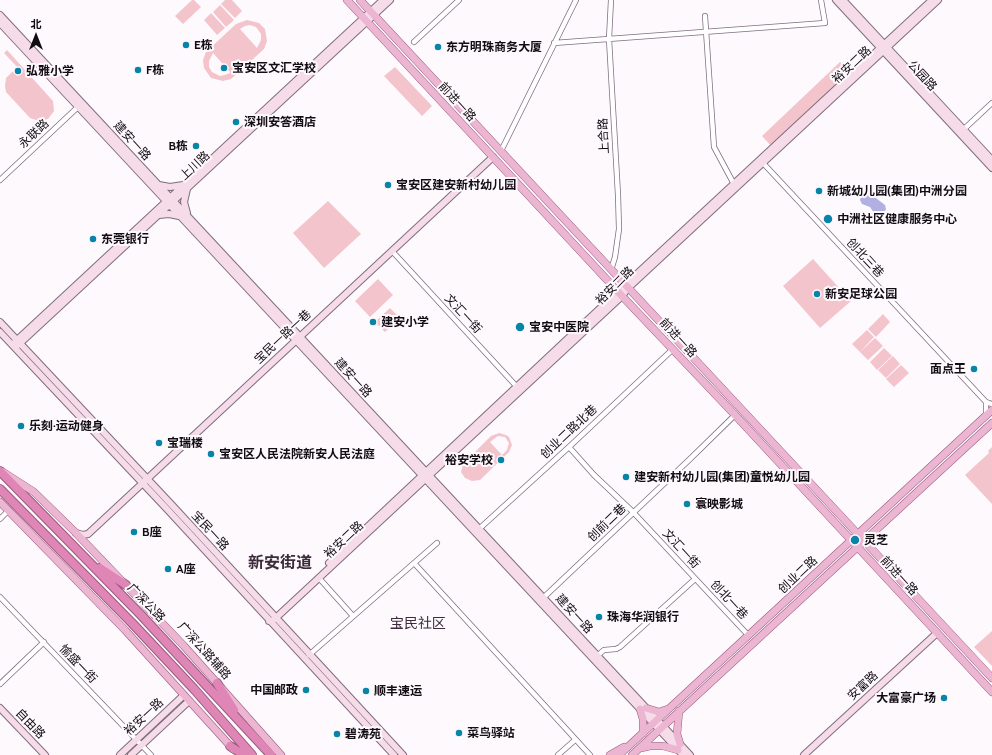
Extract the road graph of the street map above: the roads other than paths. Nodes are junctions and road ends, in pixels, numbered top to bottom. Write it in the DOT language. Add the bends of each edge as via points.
graph roads {
  1 [pos="347,0"];
  2 [pos="360,0"];
  3 [pos="383,0"];
  4 [pos="390,0"];
  5 [pos="459,0"];
  6 [pos="576,0"];
  7 [pos="611,0"];
  8 [pos="821,0"];
  9 [pos="836,0"];
  10 [pos="843,0"];
  11 [pos="932,0"];
  12 [pos="938,0"];
  13 [pos="373,13"];
  14 [pos="0,15"];
  15 [pos="705,16"];
  16 [pos="365,20"];
  17 [pos="0,23"];
  18 [pos="706,32"];
  19 [pos="609,39"];
  20 [pos="414,42"];
  21 [pos="554,43"];
  22 [pos="884,47"];
  23 [pos="992,103"];
  24 [pos="80,105"];
  25 [pos="962,131"];
  26 [pos="501,151"];
  27 [pos="493,157"];
  28 [pos="992,160"];
  29 [pos="763,163"];
  30 [pos="992,168"];
  31 [pos="0,180"];
  32 [pos="186,186"];
  33 [pos="735,186"];
  34 [pos="156,187"];
  35 [pos="170,201"];
  36 [pos="157,213"];
  37 [pos="185,217"];
  38 [pos="392,251"];
  39 [pos="611,270"];
  40 [pos="626,286"];
  41 [pos="620,294"];
  42 [pos="0,322"];
  43 [pos="0,332"];
  44 [pos="673,336"];
  45 [pos="298,338"];
  46 [pos="666,342"];
  47 [pos="16,344"];
  48 [pos="672,349"];
  49 [pos="518,389"];
  50 [pos="986,402"];
  51 [pos="992,404"];
  52 [pos="992,410"];
  53 [pos="735,415"];
  54 [pos="986,416"];
  55 [pos="992,423"];
  56 [pos="569,447"];
  57 [pos="0,470"];
  58 [pos="425,476"];
  59 [pos="145,481"];
  60 [pos="0,489"];
  61 [pos="0,502"];
  62 [pos="8,510"];
  63 [pos="632,512"];
  64 [pos="0,519"];
  65 [pos="479,529"];
  66 [pos="75,532"];
  67 [pos="88,534"];
  68 [pos="858,534"];
  69 [pos="851,540"];
  70 [pos="864,541"];
  71 [pos="437,543"];
  72 [pos="89,547"];
  73 [pos="858,547"];
  74 [pos="86,559"];
  75 [pos="414,563"];
  76 [pos="319,578"];
  77 [pos="695,579"];
  78 [pos="126,585"];
  79 [pos="914,595"];
  80 [pos="0,597"];
  81 [pos="541,600"];
  82 [pos="907,601"];
  83 [pos="275,616"];
  84 [pos="353,616"];
  85 [pos="269,621"];
  86 [pos="937,633"];
  87 [pos="748,635"];
  88 [pos="44,642"];
  89 [pos="310,655"];
  90 [pos="597,656"];
  91 [pos="992,678"];
  92 [pos="217,683"];
  93 [pos="0,684"];
  94 [pos="992,692"];
  95 [pos="184,695"];
  96 [pos="189,701"];
  97 [pos="0,708"];
  98 [pos="670,708"];
  99 [pos="643,709"];
  100 [pos="679,711"];
  101 [pos="655,722"];
  102 [pos="244,726"];
  103 [pos="661,728"];
  104 [pos="642,733"];
  105 [pos="136,740"];
  106 [pos="576,740"];
  107 [pos="633,742"];
  108 [pos="142,745"];
  109 [pos="230,746"];
  110 [pos="639,748"];
  111 [pos="680,750"];
  112 [pos="45,755"];
  113 [pos="120,755"];
  114 [pos="131,755"];
  115 [pos="151,755"];
  116 [pos="238,755"];
  117 [pos="244,755"];
  118 [pos="252,755"];
  119 [pos="270,755"];
  120 [pos="281,755"];
  121 [pos="394,755"];
  122 [pos="403,755"];
  123 [pos="558,755"];
  124 [pos="590,755"];
  125 [pos="610,755"];
  126 [pos="619,755"];
  127 [pos="632,755"];
  128 [pos="635,755"];
  129 [pos="690,755"];
  130 [pos="804,755"];
  1 -- 16 [label="main road, 前进一路"];
  2 -- 13 [label="main road, 前进一路"];
  3 -- 13 [label="main road, 上川路"];
  4 -- 13 [label="main road, 上川路"];
  5 -- 20 [label="street"];
  6 -- 21 [label="street"];
  7 -- 19 [label="street, 上合路"];
  8 -- 18 [label="street" via="825,23"];
  9 -- 22 [label="main road, 公园路"];
  10 -- 22 [label="main road, 公园路"];
  11 -- 22 [label="main road, 裕安二路"];
  12 -- 22 [label="main road, 裕安二路"];
  13 -- 16 [label="main road, 上川路"];
  13 -- 26 [label="main road, 前进一路"];
  14 -- 24 [label="main road, 建安一路"];
  15 -- 18 [label="street"];
  16 -- 27 [label="main road, 前进一路"];
  16 -- 32 [label="main road, 上川路"];
  17 -- 24 [label="main road, 建安一路"];
  18 -- 19 [label="street"];
  18 -- 33 [label="street" via="714,147"];
  19 -- 21 [label="street"];
  19 -- 39 [label="street, 上合路" via="619,229 616,257"];
  21 -- 26 [label="street"];
  22 -- 25 [label="main road, 公园路"];
  22 -- 29 [label="main road, 裕安二路"];
  22 -- 33 [label="main road, 裕安二路"];
  23 -- 25 [label="street"];
  24 -- 31 [label="street, 永联路"];
  24 -- 34 [label="main road, 建安一路"];
  25 -- 28 [label="main road, 公园路"];
  25 -- 30 [label="main road, 公园路"];
  26 -- 39 [label="main road, 前进一路"];
  27 -- 38 [label="main road, 宝民一路一巷"];
  27 -- 41 [label="main road, 前进一路"];
  29 -- 33 [label="main road, 裕安二路"];
  29 -- 50 [label="street, 创北三巷"];
  32 -- 34 [label="main road"];
  32 -- 35 [label="main road, 上川路"];
  32 -- 37 [label="main road"];
  33 -- 40 [label="main road, 裕安二路"];
  34 -- 35 [label="main road, 建安一路"];
  34 -- 36 [label="main road"];
  35 -- 36 [label="main road, 上川路"];
  35 -- 37 [label="main road, 建安一路"];
  36 -- 37 [label="main road"];
  36 -- 47 [label="main road, 上川路"];
  37 -- 45 [label="main road, 建安一路"];
  38 -- 45 [label="main road, 宝民一路一巷"];
  38 -- 49 [label="street, 文汇一街"];
  39 -- 40 [label="main road, 前进一路"];
  40 -- 41 [label="main road, 裕安二路"];
  40 -- 44 [label="main road, 前进一路"];
  41 -- 46 [label="main road, 前进一路"];
  41 -- 49 [label="main road, 裕安二路"];
  42 -- 47 [label="main road, 宝民一路"];
  43 -- 47 [label="main road, 宝民一路"];
  44 -- 46 [label="main road" via="667,336"];
  44 -- 68 [label="main road, 前进一路"];
  45 -- 58 [label="main road, 建安一路"];
  45 -- 59 [label="main road, 宝民一路一巷"];
  46 -- 48 [label="main road, 前进一路"];
  47 -- 59 [label="main road, 宝民一路"];
  48 -- 53 [label="main road, 前进一路"];
  48 -- 56 [label="street, 创业二路北巷"];
  49 -- 58 [label="main road, 裕安二路"];
  50 -- 51 [label="street"];
  50 -- 54 [label="street"];
  52 -- 54 [label="main road, 创业二路"];
  53 -- 63 [label="street, 创前二巷"];
  53 -- 69 [label="main road, 前进一路"];
  54 -- 68 [label="main road, 创业二路"];
  55 -- 70 [label="main road, 创业二路"];
  56 -- 63 [label="street, 文汇一街"];
  56 -- 65 [label="street, 创业二路北巷"];
  57 -- 66 [label="main road, 广深公路辅路" via="34,492"];
  57 -- 74 [label="highway, 广深公路"];
  58 -- 65 [label="main road, 建安一路"];
  58 -- 76 [label="main road, 裕安二路"];
  58 -- 81 [label="main road, 建安一路"];
  58 -- 83 [label="main road, 裕安二路"];
  59 -- 67 [label="main road, 宝民一路一巷"];
  59 -- 83 [label="main road, 宝民一路"];
  59 -- 85 [label="main road, 宝民一路"];
  60 -- 118 [label="highway, 广深公路" via="133,624"];
  61 -- 62 [label="main road"];
  62 -- 64 [label="street"];
  62 -- 95 [label="main road" via="125,630"];
  63 -- 77 [label="street, 文汇一街"];
  63 -- 81 [label="street, 创前二巷"];
  65 -- 81 [label="main road, 建安一路"];
  66 -- 67 [label="main road" via="80,535"];
  66 -- 72 [label="main road, 广深公路辅路"];
  67 -- 72 [label="main road" via="86,539"];
  68 -- 69 [label="main road, 创业二路"];
  68 -- 70 [label="main road, 前进一路"];
  69 -- 73 [label="main road, 前进一路"];
  69 -- 87 [label="main road, 创业二路"];
  70 -- 73 [label="main road, 创业二路"];
  70 -- 79 [label="main road, 前进一路"];
  71 -- 75 [label="street"];
  72 -- 78 [label="main road, 广深公路辅路"];
  73 -- 82 [label="main road, 前进一路"];
  73 -- 100 [label="main road, 创业二路"];
  74 -- 78 [label="highway"];
  74 -- 102 [label="highway, 广深公路"];
  75 -- 84 [label="street"];
  75 -- 106 [label="street"];
  76 -- 83 [label="main road, 裕安二路"];
  76 -- 84 [label="street"];
  77 -- 87 [label="street, 创北一巷"];
  77 -- 90 [label="street" via="620,647 604,650"];
  78 -- 92 [label="main road, 广深公路辅路"];
  79 -- 82 [label="main road" via="909,594"];
  79 -- 91 [label="main road, 前进一路"];
  80 -- 88 [label="street, 愉盛一街"];
  81 -- 90 [label="main road, 建安一路"];
  81 -- 99 [label="main road, 建安一路"];
  82 -- 86 [label="main road, 前进一路"];
  83 -- 85 [label="main road, 裕安二路"];
  83 -- 89 [label="main road, 宝民一路"];
  84 -- 89 [label="street"];
  85 -- 121 [label="main road, 宝民一路"];
  86 -- 94 [label="main road, 前进一路"];
  86 -- 130 [label="main road, 安富路"];
  87 -- 98 [label="main road, 创业二路"];
  88 -- 93 [label="street"];
  88 -- 105 [label="street, 愉盛一街"];
  89 -- 122 [label="main road, 宝民一路"];
  90 -- 99 [label="main road, 建安一路"];
  92 -- 102 [label="highway"];
  92 -- 120 [label="main road, 广深公路辅路"];
  95 -- 96 [label="main road"];
  95 -- 105 [label="main road, 裕安一路"];
  96 -- 108 [label="main road, 裕安一路"];
  96 -- 109 [label="main road"];
  97 -- 112 [label="main road, 自由路"];
  98 -- 99 [label="main road" via="659,712"];
  98 -- 101 [label="main road, 创业二路"];
  99 -- 101 [label="main road, 建安一路"];
  99 -- 104 [label="main road"];
  100 -- 103 [label="main road, 创业二路"];
  100 -- 111 [label="main road" via="677,734"];
  101 -- 103 [label="main road, 建安一路"];
  101 -- 104 [label="main road, 创业二路"];
  102 -- 119 [label="highway, 广深公路"];
  103 -- 110 [label="main road, 创业二路"];
  103 -- 111 [label="main road, 建安一路"];
  104 -- 107 [label="main road, 创业二路"];
  105 -- 108 [label="street, 愉盛一街"];
  105 -- 113 [label="main road, 裕安一路"];
  106 -- 123 [label="street"];
  106 -- 124 [label="street"];
  107 -- 125 [label="main road"];
  107 -- 126 [label="main road, 创业二路"];
  108 -- 114 [label="main road, 裕安一路"];
  108 -- 115 [label="street, 愉盛一街"];
  109 -- 116 [label="main road"];
  109 -- 117 [label="highway"];
  110 -- 111 [label="main road" via="663,746"];
  110 -- 127 [label="main road, 创业二路"];
  110 -- 128 [label="main road"];
  111 -- 129 [label="main road, 建安一路"];
}
